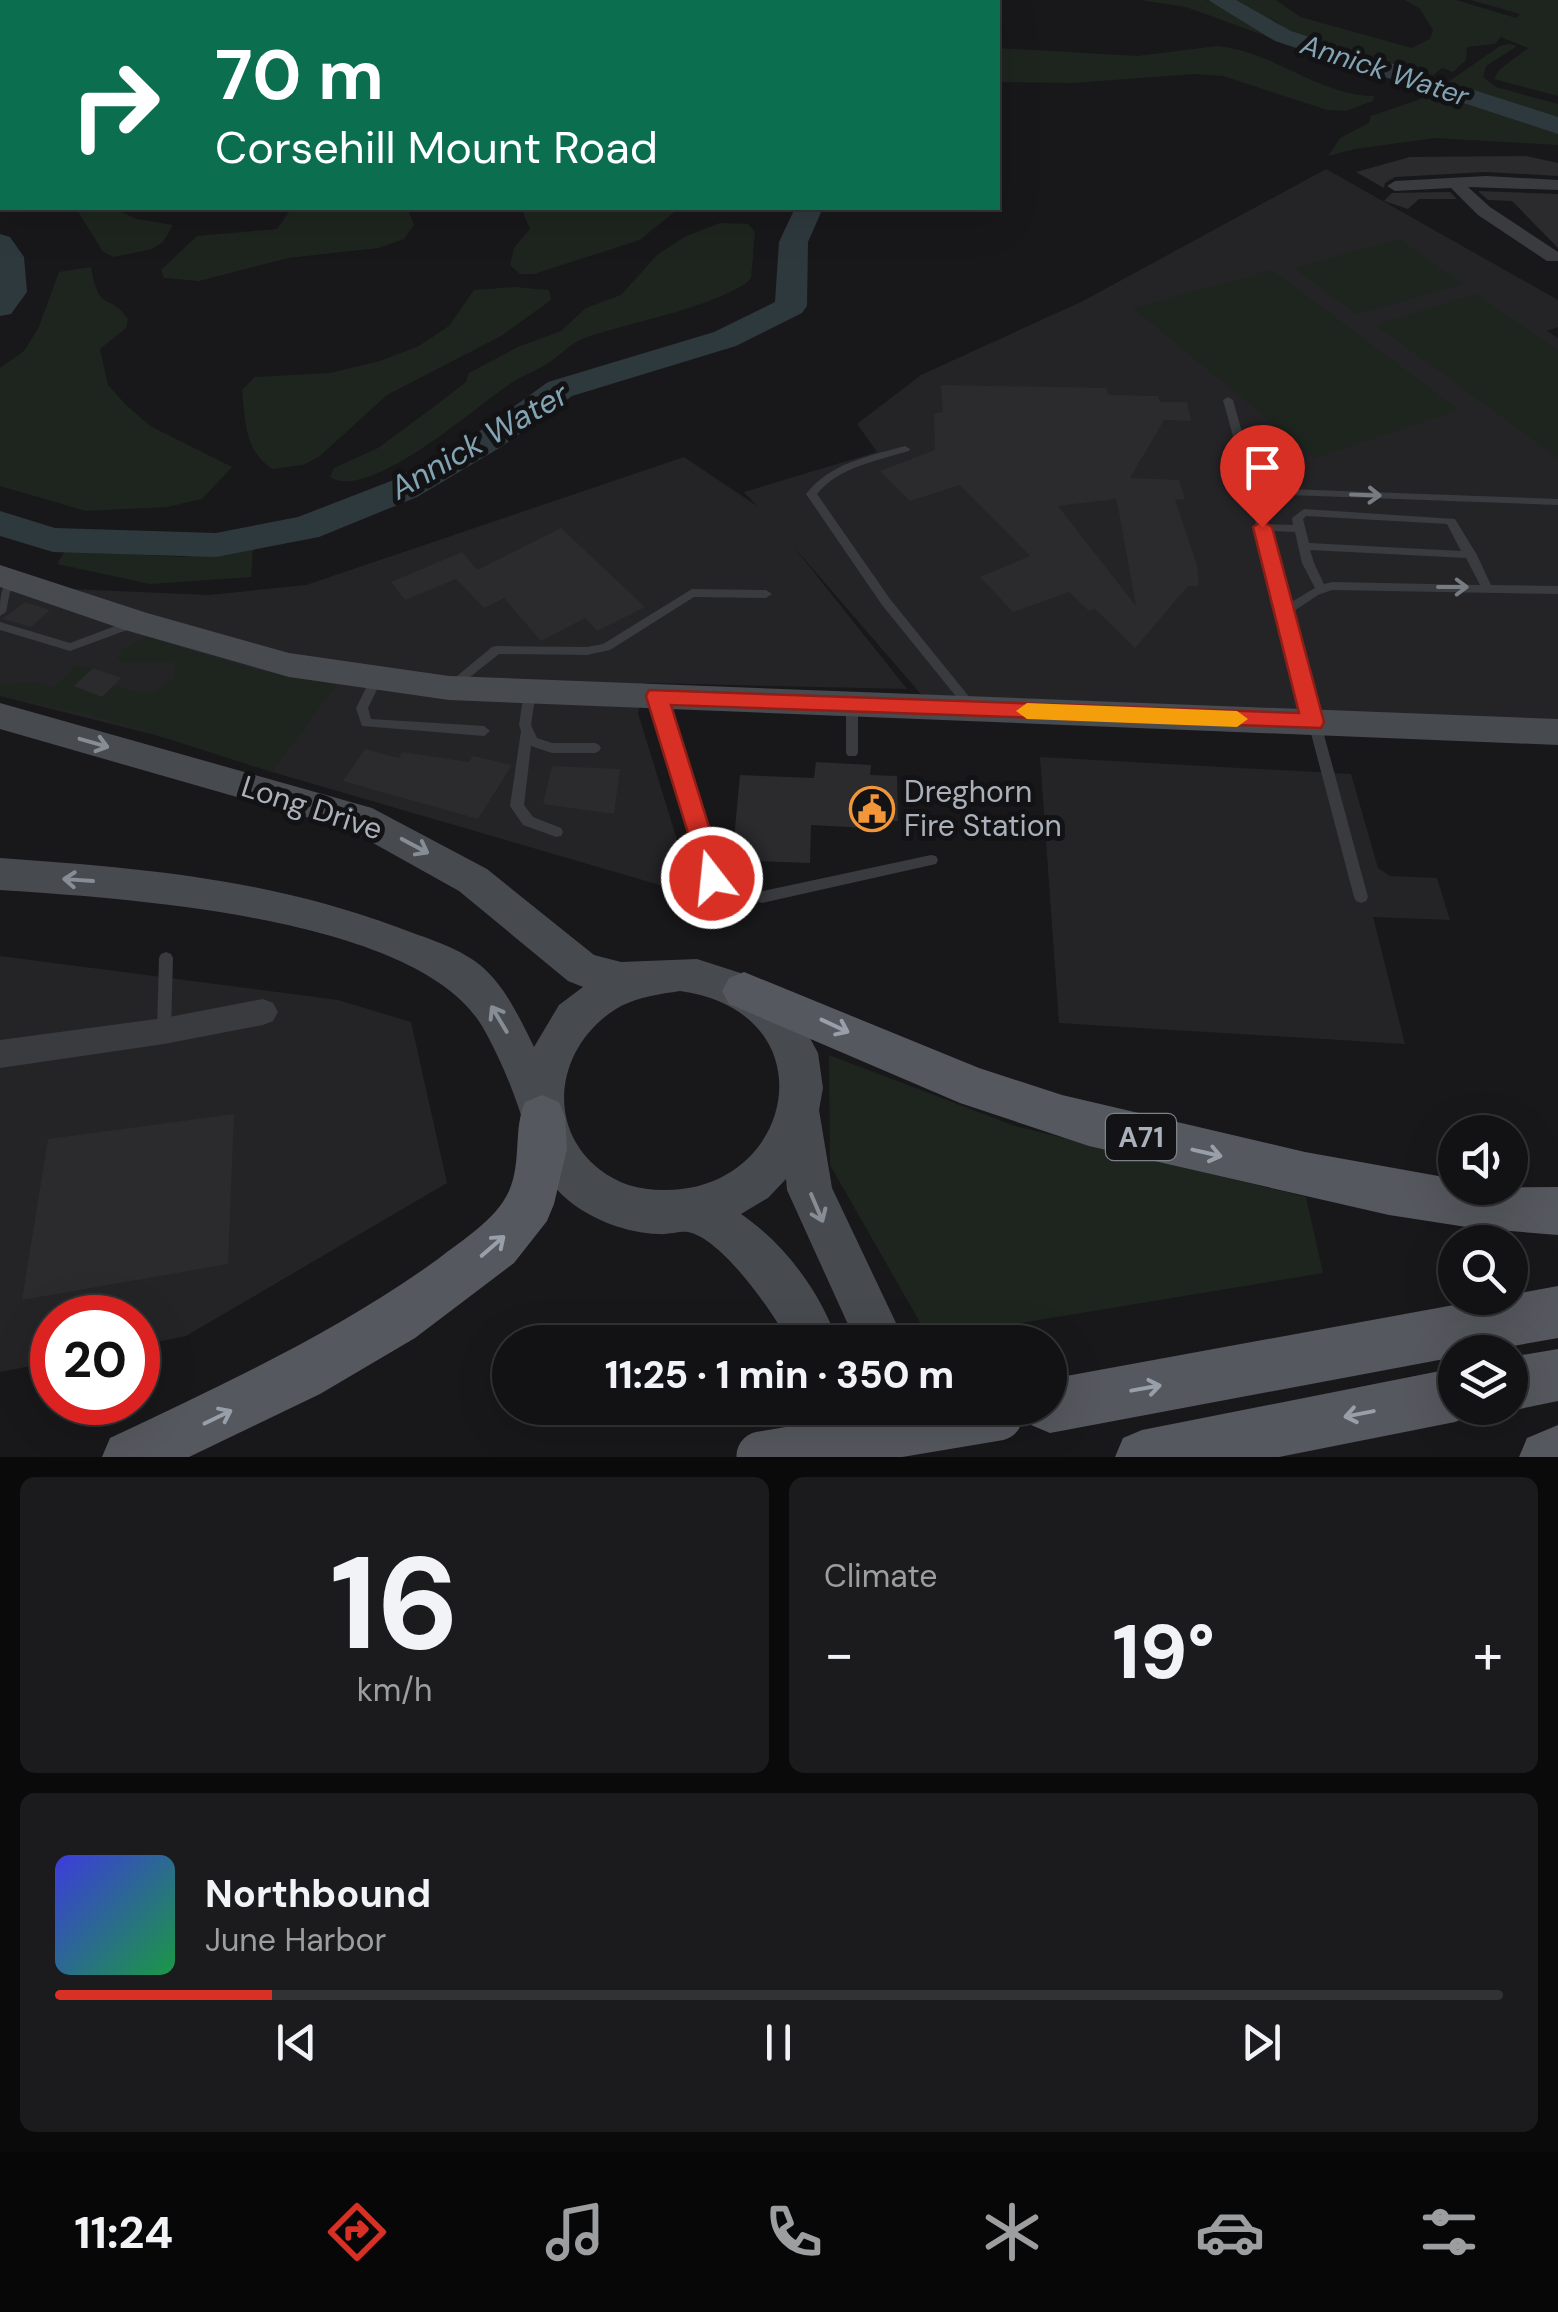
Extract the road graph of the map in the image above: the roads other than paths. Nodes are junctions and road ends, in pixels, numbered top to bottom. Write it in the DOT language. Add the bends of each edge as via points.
graph roads {
  1 [pos="1455,183"];
  2 [pos="1558,185"];
  3 [pos="1395,186"];
  4 [pos="1552,257"];
  5 [pos="1228,400"];
  6 [pos="905,450"];
  7 [pos="1268,496"];
  8 [pos="1558,502"];
  9 [pos="1262,527"];
  10 [pos="1300,529"];
  11 [pos="1304,546"];
  12 [pos="1470,555"];
  13 [pos="6,578"];
  14 [pos="1320,587"];
  15 [pos="1488,588"];
  16 [pos="1558,590"];
  17 [pos="766,594"];
  18 [pos="1286,610"];
  19 [pos="0,612"];
  20 [pos="137,622"];
  21 [pos="0,626"];
  22 [pos="377,677"];
  23 [pos="449,688"];
  24 [pos="530,691"];
  25 [pos="657,696"];
  26 [pos="852,704"];
  27 [pos="973,709"];
  28 [pos="0,716"];
  29 [pos="1313,722"];
  30 [pos="484,731"];
  31 [pos="1558,732"];
  32 [pos="526,734"];
  33 [pos="595,748"];
  34 [pos="852,752"];
  35 [pos="556,832"];
  36 [pos="931,860"];
  37 [pos="0,874"];
  38 [pos="1362,897"];
  39 [pos="166,958"];
  40 [pos="647,978"];
  41 [pos="744,990"];
  42 [pos="263,1012"];
  43 [pos="164,1031"];
  44 [pos="0,1054"];
  45 [pos="541,1112"];
  46 [pos="800,1112"];
  47 [pos="696,1211"];
  48 [pos="1558,1211"];
  49 [pos="1558,1312"];
  50 [pos="805,1325"];
  51 [pos="873,1325"];
  52 [pos="1558,1375"];
  53 [pos="1528,1381"];
  54 [pos="1438,1398"];
  55 [pos="1067,1403"];
  56 [pos="850,1425"];
  57 [pos="916,1425"];
  58 [pos="943,1425"];
  59 [pos="1558,1452"];
  60 [pos="129,1457"];
  61 [pos="758,1457"];
  62 [pos="862,1457"];
  63 [pos="927,1457"];
  64 [pos="1142,1457"];
  65 [pos="1546,1457"];
  1 -- 2 [label="street"];
  1 -- 3 [label="street"];
  1 -- 4 [label="street"];
  5 -- 7 [label="lane" via="1251,483"];
  6 -- 27 [label="lane" via="847,468 811,494 886,602"];
  7 -- 8 [label="lane, one-way"];
  7 -- 9 [label="lane" via="1256,509"];
  9 -- 10 [label="lane"];
  9 -- 18 [label="lane"];
  10 -- 11 [label="lane"];
  10 -- 12 [label="lane" via="1300,514 1311,511 1442,518 1456,526"];
  11 -- 12 [label="lane"];
  11 -- 14 [label="lane"];
  12 -- 15 [label="lane"];
  13 -- 19 [label="lane"];
  13 -- 20 [label="main road"];
  14 -- 15 [label="lane, one-way"];
  14 -- 18 [label="lane"];
  15 -- 16 [label="lane"];
  17 -- 23 [label="lane" via="692,593 587,651 496,650"];
  18 -- 29 [label="lane"];
  20 -- 21 [label="lane" via="70,647"];
  20 -- 22 [label="main road" via="290,665"];
  22 -- 23 [label="main road"];
  22 -- 30 [label="lane" via="362,708 366,723"];
  23 -- 24 [label="main road"];
  24 -- 25 [label="main road"];
  24 -- 32 [label="lane"];
  25 -- 26 [label="main road"];
  25 -- 36 [label="lane" via="712,878 762,897"];
  26 -- 27 [label="main road"];
  26 -- 34 [label="lane"];
  27 -- 29 [label="main road"];
  28 -- 40 [label="main road, Long Drive, one-way" via="358,818 444,861 582,969"];
  29 -- 31 [label="main road"];
  29 -- 38 [label="lane"];
  32 -- 33 [label="lane" via="540,746"];
  32 -- 35 [label="lane" via="517,806 528,821"];
  45 -- 37 [label="main road, one-way" via="496,1012 466,978 436,959 373,934 231,897"];
  39 -- 43 [label="lane"];
  40 -- 41 [label="main road" via="714,978"];
  40 -- 45 [label="main road" via="618,987 569,1024 548,1063"];
  41 -- 46 [label="main road" via="793,1041 802,1076"];
  41 -- 48 [label="main road, A71, one-way" via="922,1068 1106,1129 1364,1187"];
  42 -- 43 [label="street"];
  43 -- 44 [label="street"];
  45 -- 47 [label="main road" via="560,1160 594,1194 642,1211"];
  60 -- 45 [label="main road, one-way" via="302,1376 396,1320 496,1246 530,1204 543,1149"];
  46 -- 47 [label="main road" via="787,1146 764,1174 733,1197"];
  46 -- 51 [label="main road, one-way" via="810,1190"];
  47 -- 50 [label="main road" via="756,1252"];
  55 -- 49 [label="main road, one-way"];
  52 -- 53 [label="main road"];
  54 -- 64 [label="main road, one-way"];
  56 -- 62 [label="main road"];
  57 -- 63 [label="main road"];
  58 -- 61 [label="main road, bridge"];
  59 -- 65 [label="main road"];
}
